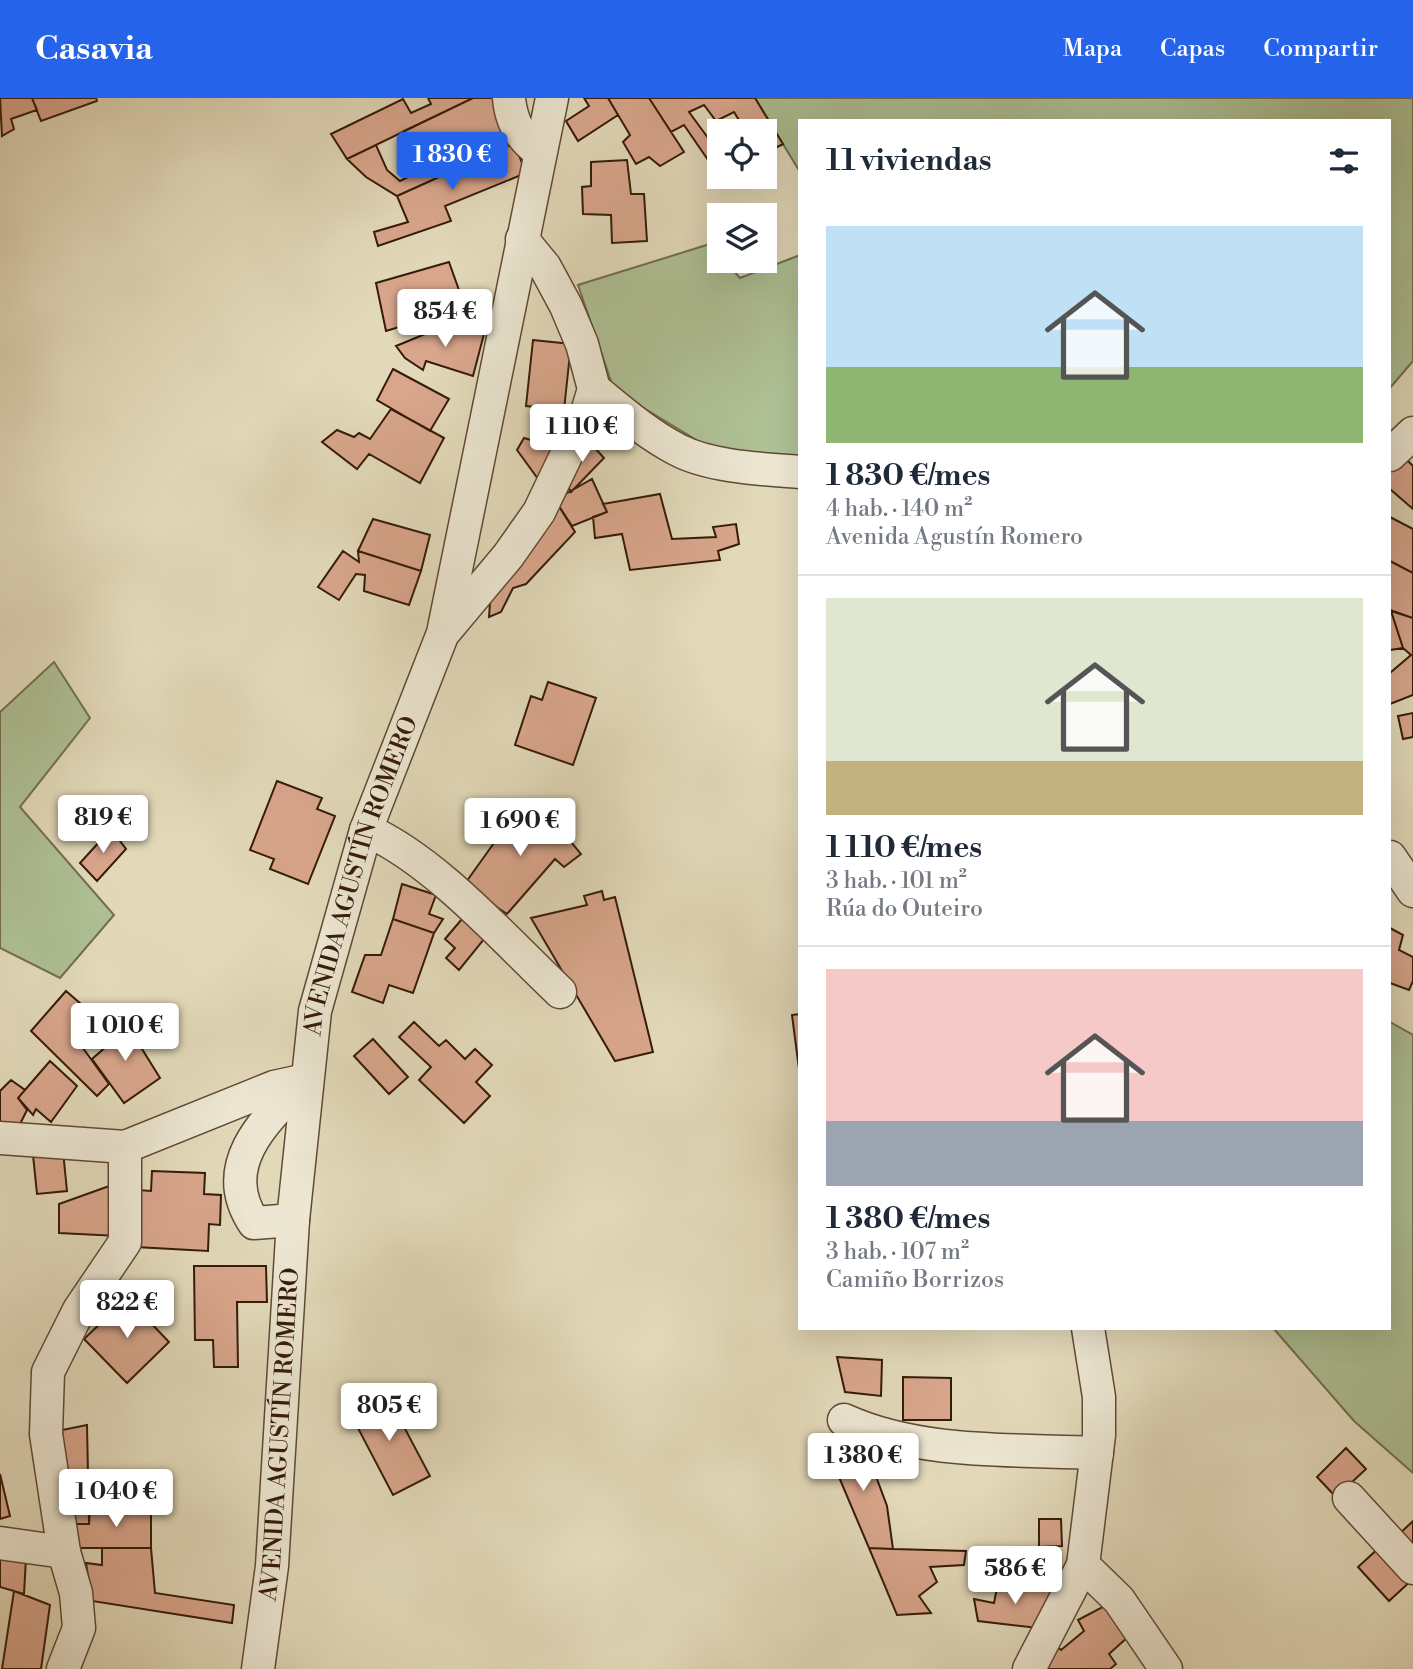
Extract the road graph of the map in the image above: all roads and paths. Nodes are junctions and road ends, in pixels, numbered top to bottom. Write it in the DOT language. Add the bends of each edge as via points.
graph roads {
  1 [pos="509,98"];
  2 [pos="552,98"];
  3 [pos="539,151"];
  4 [pos="522,239"];
  5 [pos="594,389"];
  6 [pos="798,472"];
  7 [pos="443,633"];
  8 [pos="366,830"];
  9 [pos="1391,858"];
  10 [pos="1413,891"];
  11 [pos="560,992"];
  12 [pos="306,1080"];
  13 [pos="0,1138"];
  14 [pos="125,1147"];
  15 [pos="293,1220"];
  16 [pos="1088,1330"];
  17 [pos="844,1420"];
  18 [pos="1097,1453"];
  19 [pos="1349,1499"];
  20 [pos="0,1542"];
  21 [pos="64,1552"];
  22 [pos="1083,1565"];
  23 [pos="1413,1568"];
  24 [pos="63,1669"];
  25 [pos="258,1669"];
  26 [pos="1029,1669"];
  27 [pos="1166,1669"];
  1 -- 3 [label="street" via="524,141"];
  2 -- 3 [label="street, AVENIDA AGUSTÍN ROMERO"];
  3 -- 4 [label="street, AVENIDA AGUSTÍN ROMERO"];
  4 -- 5 [label="street" via="545,267 566,306"];
  4 -- 7 [label="street, AVENIDA AGUSTÍN ROMERO"];
  5 -- 6 [label="street" via="635,423 680,451 741,467"];
  5 -- 7 [label="street" via="539,512"];
  7 -- 8 [label="street, AVENIDA AGUSTÍN ROMERO"];
  8 -- 11 [label="street" via="390,840 455,893"];
  8 -- 12 [label="street, AVENIDA AGUSTÍN ROMERO" via="315,1011"];
  9 -- 10 [label="street"];
  12 -- 14 [label="street" via="274,1087"];
  12 -- 15 [label="street, AVENIDA AGUSTÍN ROMERO"];
  12 -- 15 [label="street" via="269,1115 248,1148 238,1181 242,1205 254,1223"];
  13 -- 14 [label="street"];
  14 -- 21 [label="street" via="125,1242 79,1310 48,1372 46,1434"];
  15 -- 25 [label="street, AVENIDA AGUSTÍN ROMERO" via="272,1566"];
  16 -- 18 [label="street" via="1099,1397"];
  17 -- 18 [label="street" via="877,1435 980,1450"];
  18 -- 22 [label="street"];
  19 -- 23 [label="street"];
  20 -- 21 [label="street"];
  21 -- 24 [label="street" via="76,1592 79,1628"];
  22 -- 26 [label="street"];
  22 -- 27 [label="street" via="1119,1600"];
}
